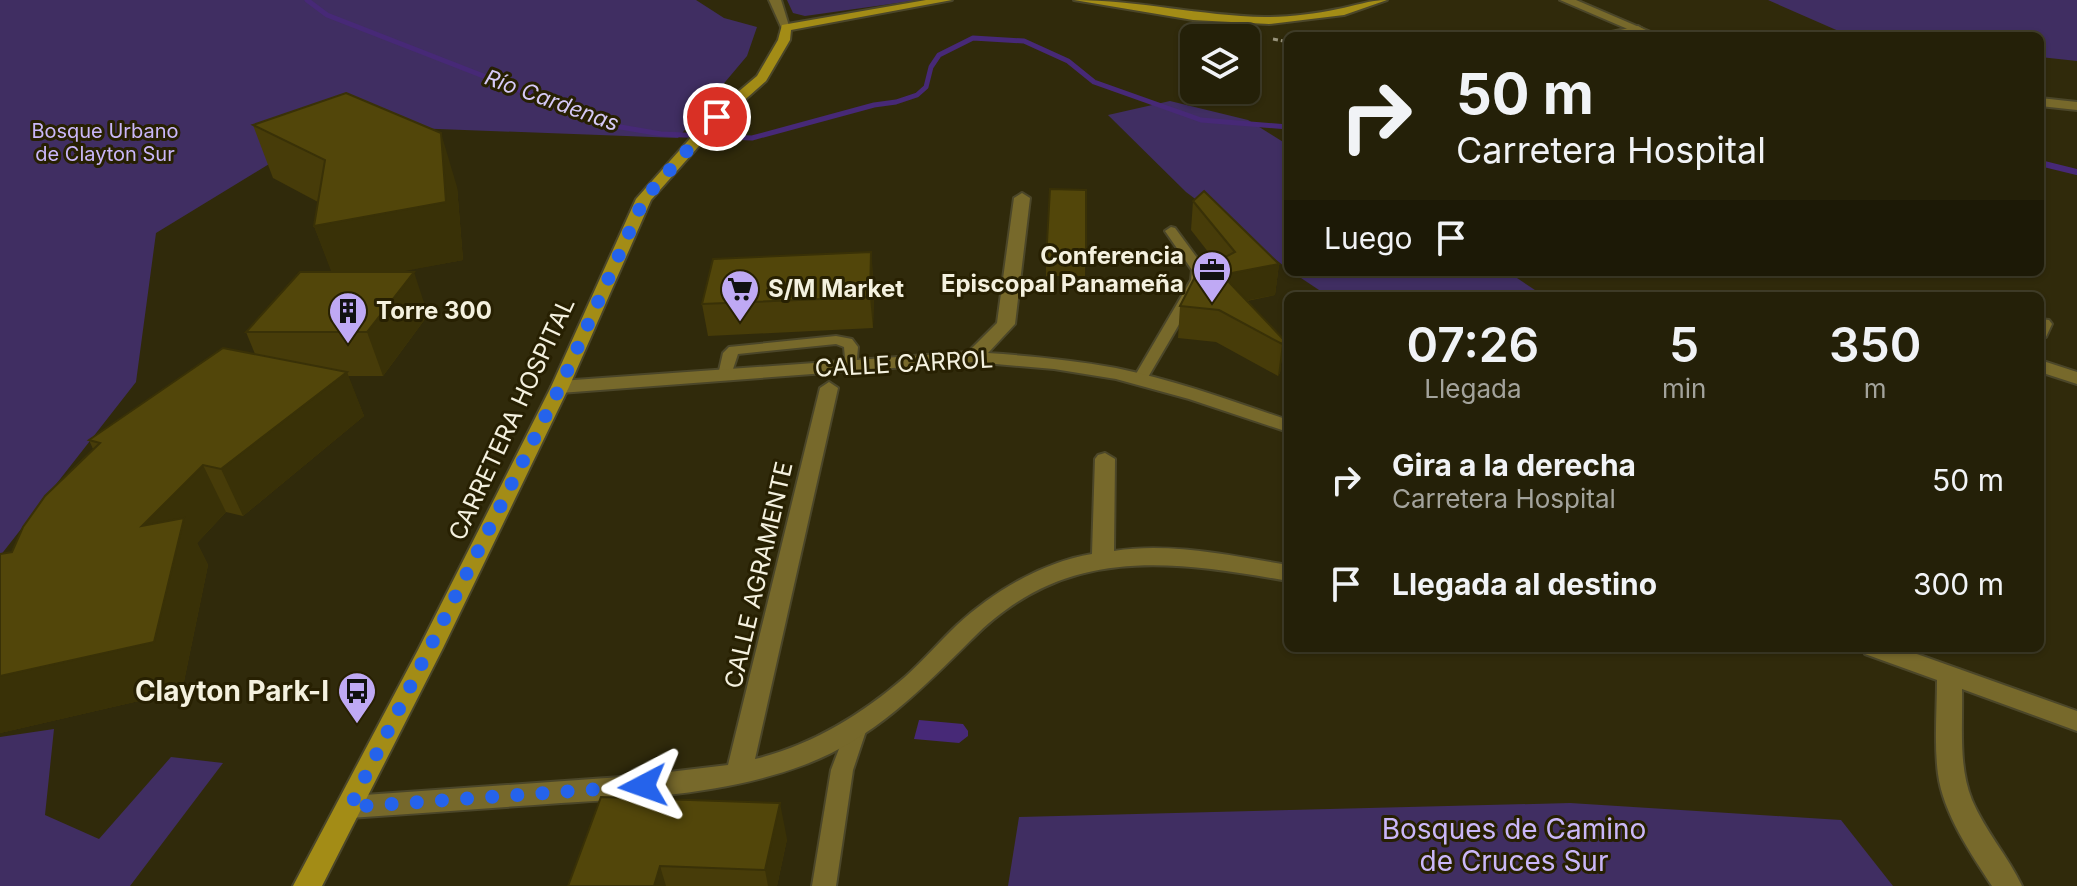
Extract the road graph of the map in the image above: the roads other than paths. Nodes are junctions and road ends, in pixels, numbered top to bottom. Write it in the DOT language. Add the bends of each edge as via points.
graph roads {
  1 [pos="775,0"];
  2 [pos="946,0"];
  3 [pos="1080,0"];
  4 [pos="1381,0"];
  5 [pos="1566,0"];
  6 [pos="829,21"];
  7 [pos="784,27"];
  8 [pos="1638,29"];
  9 [pos="1621,32"];
  10 [pos="1645,32"];
  11 [pos="2044,102"];
  12 [pos="2077,106"];
  13 [pos="1022,198"];
  14 [pos="1171,231"];
  15 [pos="973,357"];
  16 [pos="851,366"];
  17 [pos="2044,367"];
  18 [pos="725,375"];
  19 [pos="2077,378"];
  20 [pos="1140,379"];
  21 [pos="560,387"];
  22 [pos="829,388"];
  23 [pos="1284,425"];
  24 [pos="1105,459"];
  25 [pos="1103,558"];
  26 [pos="1284,572"];
  27 [pos="1884,652"];
  28 [pos="1949,677"];
  29 [pos="2077,721"];
  30 [pos="858,725"];
  31 [pos="739,773"];
  32 [pos="350,807"];
  33 [pos="307,886"];
  34 [pos="824,886"];
  35 [pos="2008,886"];
  1 -- 7 [label="street"];
  2 -- 6 [label="street"];
  3 -- 4 [label="street" via="1275,22 1343,12"];
  5 -- 8 [label="street"];
  6 -- 7 [label="street" via="803,29"];
  6 -- 7 [label="street" via="798,19"];
  7 -- 21 [label="street, CARRETERA HOSPITAL" via="762,78 667,170 636,214"];
  8 -- 9 [label="lane"];
  8 -- 10 [label="street"];
  11 -- 12 [label="street"];
  13 -- 15 [label="street" via="1006,324"];
  14 -- 20 [label="lane" via="1199,270 1198,280"];
  15 -- 16 [label="street, CALLE CARROL"];
  15 -- 20 [label="street, CALLE CARROL" via="1054,363"];
  16 -- 18 [label="street, CALLE CARROL"];
  16 -- 18 [label="lane" via="851,347 836,340 734,350"];
  17 -- 19 [label="street"];
  18 -- 21 [label="street, CALLE CARROL"];
  20 -- 23 [label="street, CALLE CARROL"];
  21 -- 32 [label="street, CARRETERA HOSPITAL"];
  22 -- 31 [label="street, CALLE AGRAMENTE"];
  24 -- 25 [label="street"];
  25 -- 26 [label="street" via="1182,556"];
  25 -- 30 [label="street" via="1017,591 973,624 887,706"];
  27 -- 28 [label="street"];
  28 -- 29 [label="street"];
  28 -- 35 [label="street" via="1951,775 1966,814"];
  30 -- 31 [label="street" via="792,759"];
  30 -- 34 [label="lane" via="842,770"];
  31 -- 32 [label="street" via="672,784"];
  32 -- 33 [label="street, CARRETERA HOSPITAL"];
}
